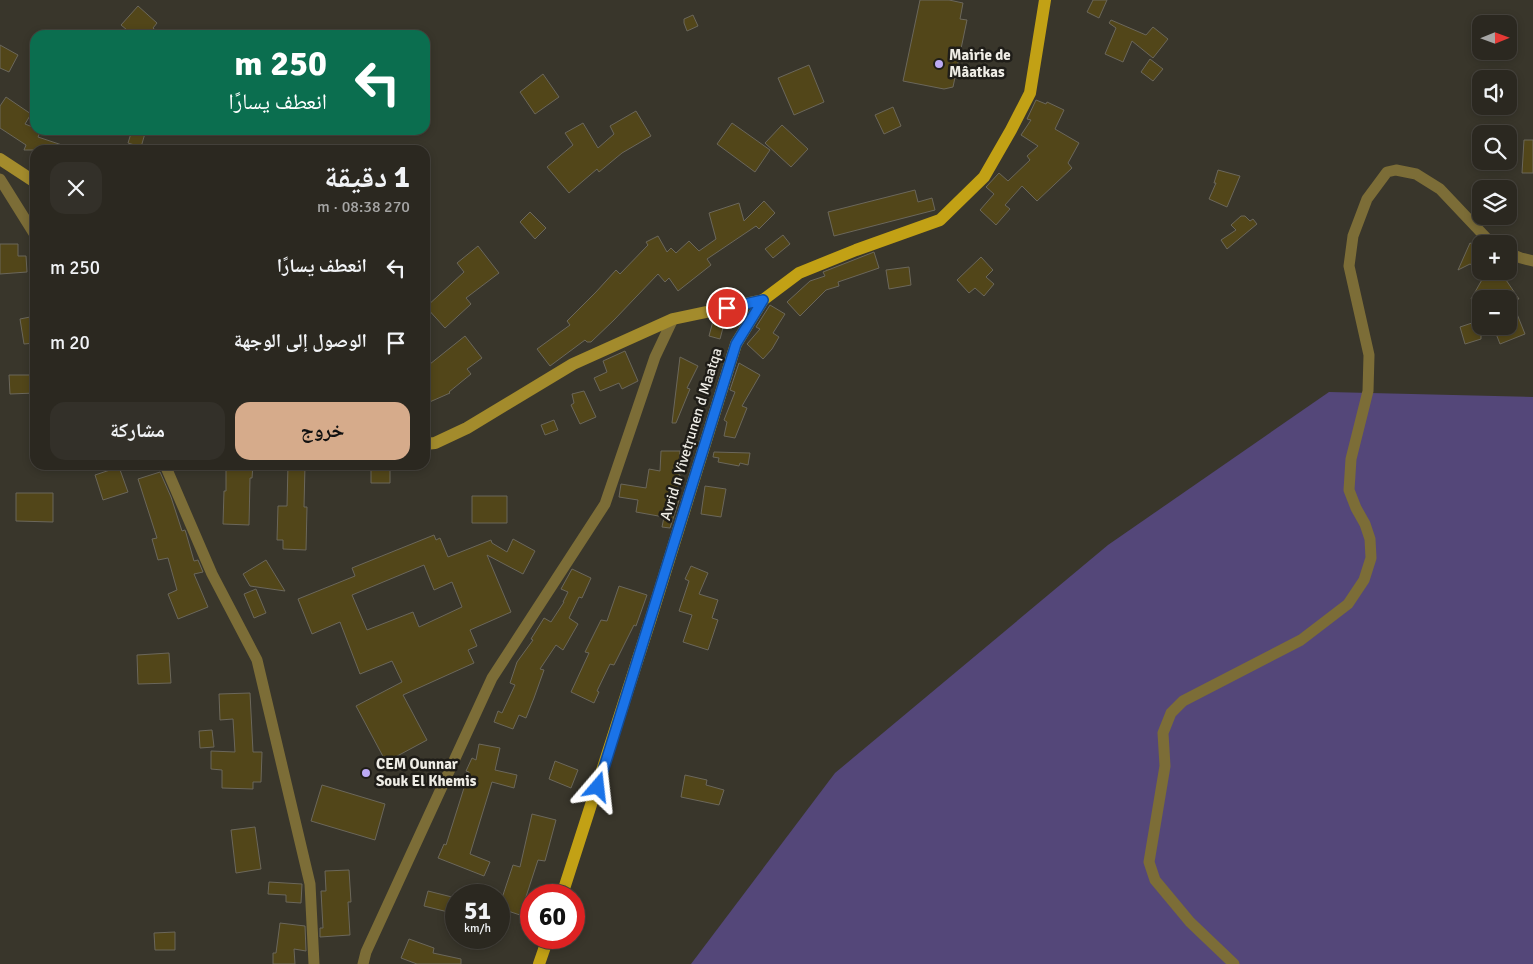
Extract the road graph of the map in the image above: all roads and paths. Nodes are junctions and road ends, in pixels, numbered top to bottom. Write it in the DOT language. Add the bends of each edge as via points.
graph roads {
  1 [pos="1045,0"];
  2 [pos="0,159"];
  3 [pos="0,179"];
  4 [pos="30,179"];
  5 [pos="30,227"];
  6 [pos="1483,235"];
  7 [pos="1517,256"];
  8 [pos="1533,261"];
  9 [pos="763,300"];
  10 [pos="673,319"];
  11 [pos="430,443"];
  12 [pos="167,470"];
  13 [pos="566,884"];
  14 [pos="544,949"];
  15 [pos="314,964"];
  16 [pos="363,964"];
  17 [pos="539,964"];
  18 [pos="1234,964"];
  1 -- 9 [label="main road, Avrid n Yivetṛunen d Maatqa" via="1030,93 984,177 940,220 799,273"];
  2 -- 4 [label="street"];
  3 -- 5 [label="street"];
  6 -- 18 [label="street" via="1440,189 1416,174 1396,170 1387,172 1367,199 1353,236 1349,266 1369,355 1368,391 1351,459 1349,490 1370,539 1371,558 1364,580 1348,604 1301,640 1183,701 1171,713 1163,733 1165,766 1149,862 1155,880 1190,922"];
  7 -- 8 [label="street"];
  9 -- 10 [label="street"];
  9 -- 13 [label="main road, Avrid n Yivetṛunen d Maatqa" via="736,344"];
  10 -- 11 [label="street" via="573,364 467,428"];
  10 -- 16 [label="street" via="655,357 606,504 492,678"];
  12 -- 15 [label="street" via="212,574 256,660 310,884"];
  14 -- 17 [label="main road"];
}
